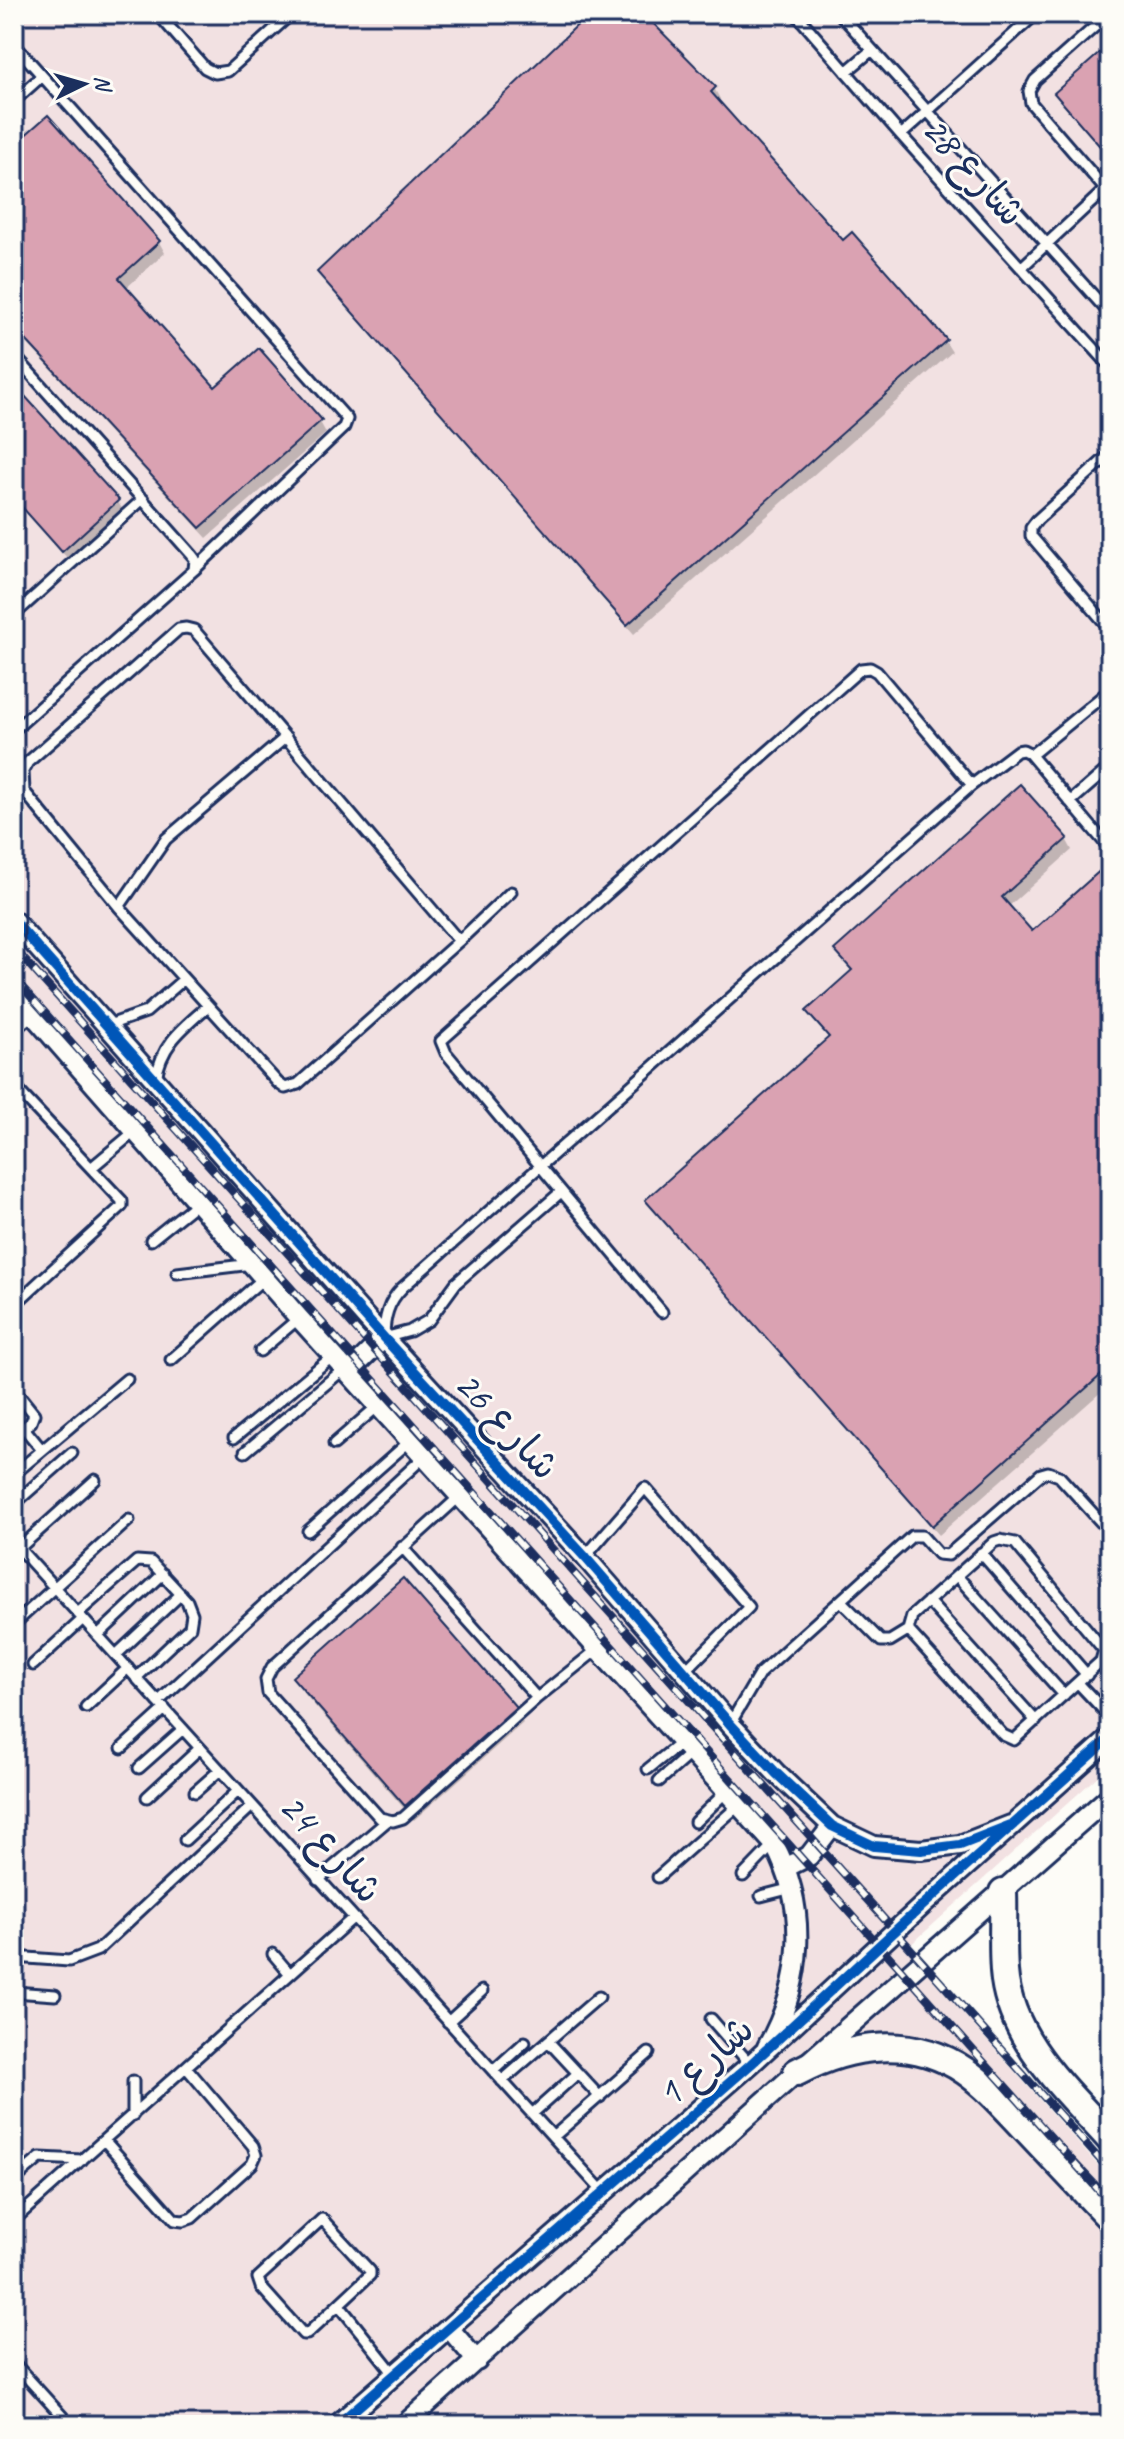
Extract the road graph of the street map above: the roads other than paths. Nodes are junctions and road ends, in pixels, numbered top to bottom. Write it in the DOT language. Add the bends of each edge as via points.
graph roads {
  1 [pos="158,14"];
  2 [pos="291,14"];
  3 [pos="796,14"];
  4 [pos="840,14"];
  5 [pos="1036,14"];
  6 [pos="1109,14"];
  7 [pos="14,44"];
  8 [pos="872,50"];
  9 [pos="846,72"];
  10 [pos="42,76"];
  11 [pos="14,101"];
  12 [pos="927,112"];
  13 [pos="901,135"];
  14 [pos="1107,187"];
  15 [pos="1047,244"];
  16 [pos="1022,267"];
  17 [pos="1110,314"];
  18 [pos="14,355"];
  19 [pos="1110,366"];
  20 [pos="1110,454"];
  21 [pos="143,499"];
  22 [pos="194,570"];
  23 [pos="14,615"];
  24 [pos="1110,629"];
  25 [pos="1110,690"];
  26 [pos="14,730"];
  27 [pos="286,737"];
  28 [pos="1031,755"];
  29 [pos="1110,767"];
  30 [pos="972,785"];
  31 [pos="1070,802"];
  32 [pos="1110,849"];
  33 [pos="511,892"];
  34 [pos="119,907"];
  35 [pos="14,921"];
  36 [pos="459,941"];
  37 [pos="184,979"];
  38 [pos="14,993"];
  39 [pos="208,1006"];
  40 [pos="33,1014"];
  41 [pos="106,1026"];
  42 [pos="14,1030"];
  43 [pos="155,1082"];
  44 [pos="14,1086"];
  45 [pos="134,1132"];
  46 [pos="539,1165"];
  47 [pos="91,1168"];
  48 [pos="561,1192"];
  49 [pos="197,1203"];
  50 [pos="151,1240"];
  51 [pos="258,1271"];
  52 [pos="177,1273"];
  53 [pos="14,1305"];
  54 [pos="662,1312"];
  55 [pos="299,1318"];
  56 [pos="384,1338"];
  57 [pos="260,1351"];
  58 [pos="171,1360"];
  59 [pos="342,1365"];
  60 [pos="127,1379"];
  61 [pos="14,1389"];
  62 [pos="379,1405"];
  63 [pos="24,1428"];
  64 [pos="14,1436"];
  65 [pos="234,1438"];
  66 [pos="410,1441"];
  67 [pos="334,1444"];
  68 [pos="42,1450"];
  69 [pos="245,1452"];
  70 [pos="72,1453"];
  71 [pos="424,1457"];
  72 [pos="14,1459"];
  73 [pos="18,1471"];
  74 [pos="95,1480"];
  75 [pos="459,1497"];
  76 [pos="14,1504"];
  77 [pos="129,1520"];
  78 [pos="308,1531"];
  79 [pos="1110,1532"];
  80 [pos="402,1547"];
  81 [pos="16,1548"];
  82 [pos="981,1553"];
  83 [pos="585,1557"];
  84 [pos="163,1574"];
  85 [pos="957,1576"];
  86 [pos="55,1588"];
  87 [pos="181,1594"];
  88 [pos="841,1601"];
  89 [pos="928,1601"];
  90 [pos="80,1616"];
  91 [pos="15,1623"];
  92 [pos="908,1630"];
  93 [pos="98,1635"];
  94 [pos="599,1648"];
  95 [pos="116,1655"];
  96 [pos="33,1665"];
  97 [pos="128,1668"];
  98 [pos="685,1671"];
  99 [pos="1087,1675"];
  100 [pos="136,1678"];
  101 [pos="1078,1683"];
  102 [pos="1064,1695"];
  103 [pos="537,1698"];
  104 [pos="162,1706"];
  105 [pos="86,1707"];
  106 [pos="1110,1717"];
  107 [pos="1036,1721"];
  108 [pos="730,1724"];
  109 [pos="183,1729"];
  110 [pos="1110,1738"];
  111 [pos="688,1746"];
  112 [pos="122,1748"];
  113 [pos="200,1748"];
  114 [pos="139,1768"];
  115 [pos="648,1769"];
  116 [pos="220,1770"];
  117 [pos="659,1781"];
  118 [pos="238,1791"];
  119 [pos="195,1792"];
  120 [pos="1110,1796"];
  121 [pos="147,1797"];
  122 [pos="733,1798"];
  123 [pos="252,1806"];
  124 [pos="387,1821"];
  125 [pos="695,1822"];
  126 [pos="1011,1825"];
  127 [pos="832,1826"];
  128 [pos="185,1840"];
  129 [pos="774,1844"];
  130 [pos="787,1867"];
  131 [pos="743,1876"];
  132 [pos="658,1877"];
  133 [pos="318,1880"];
  134 [pos="792,1888"];
  135 [pos="1003,1892"];
  136 [pos="761,1896"];
  137 [pos="353,1918"];
  138 [pos="273,1954"];
  139 [pos="14,1957"];
  140 [pos="290,1974"];
  141 [pos="482,1991"];
  142 [pos="14,1992"];
  143 [pos="55,1995"];
  144 [pos="599,1997"];
  145 [pos="711,2019"];
  146 [pos="448,2022"];
  147 [pos="548,2041"];
  148 [pos="525,2042"];
  149 [pos="767,2047"];
  150 [pos="649,2053"];
  151 [pos="751,2064"];
  152 [pos="186,2067"];
  153 [pos="493,2071"];
  154 [pos="797,2072"];
  155 [pos="578,2073"];
  156 [pos="133,2081"];
  157 [pos="502,2081"];
  158 [pos="600,2097"];
  159 [pos="532,2114"];
  160 [pos="133,2115"];
  161 [pos="553,2137"];
  162 [pos="1110,2139"];
  163 [pos="104,2140"];
  164 [pos="83,2160"];
  165 [pos="14,2180"];
  166 [pos="604,2193"];
  167 [pos="1110,2218"];
  168 [pos="14,2220"];
  169 [pos="339,2305"];
  170 [pos="449,2328"];
  171 [pos="477,2361"];
  172 [pos="14,2363"];
  173 [pos="395,2375"];
  174 [pos="70,2425"];
  175 [pos="337,2425"];
  176 [pos="404,2425"];
  1 -- 2 [label="lane" via="215,73 228,71"];
  3 -- 9 [label="lane, شارع 28"];
  4 -- 8 [label="lane, شارع 28"];
  5 -- 12 [label="lane"];
  6 -- 14 [label="lane" via="1029,91 1031,103"];
  7 -- 10 [label="lane"];
  8 -- 9 [label="lane"];
  8 -- 12 [label="lane, شارع 28"];
  9 -- 13 [label="lane, شارع 28"];
  10 -- 11 [label="lane"];
  10 -- 22 [label="lane" via="346,416 344,427"];
  12 -- 13 [label="lane"];
  12 -- 15 [label="lane, شارع 28"];
  13 -- 16 [label="lane, شارع 28"];
  14 -- 15 [label="lane"];
  15 -- 16 [label="lane"];
  15 -- 17 [label="lane, شارع 28"];
  16 -- 19 [label="lane, شارع 28"];
  18 -- 21 [label="lane"];
  20 -- 24 [label="lane" via="1031,528 1031,536"];
  21 -- 22 [label="lane" via="195,559"];
  21 -- 23 [label="lane"];
  22 -- 26 [label="lane"];
  25 -- 28 [label="lane"];
  27 -- 34 [label="lane" via="166,839"];
  27 -- 34 [label="lane" via="194,630 186,628 28,762 24,791"];
  27 -- 36 [label="lane"];
  28 -- 30 [label="lane" via="1017,751"];
  28 -- 31 [label="lane"];
  29 -- 31 [label="lane"];
  30 -- 46 [label="lane"];
  30 -- 46 [label="lane" via="877,672 858,671 444,1035 446,1053"];
  31 -- 32 [label="lane"];
  33 -- 36 [label="lane"];
  34 -- 37 [label="lane"];
  35 -- 41 [label="street, شارع 26"];
  36 -- 39 [label="lane" via="292,1087 278,1083"];
  37 -- 39 [label="lane"];
  37 -- 41 [label="lane" via="146,1012"];
  38 -- 40 [label="street, شارع 26"];
  39 -- 43 [label="lane" via="167,1044"];
  40 -- 42 [label="lane"];
  40 -- 45 [label="street, شارع 26"];
  41 -- 43 [label="street, شارع 26"];
  43 -- 56 [label="street, شارع 26"];
  44 -- 47 [label="lane"];
  45 -- 47 [label="lane"];
  45 -- 49 [label="street, شارع 26"];
  46 -- 48 [label="lane"];
  46 -- 56 [label="lane" via="394,1296"];
  47 -- 53 [label="lane" via="122,1201 120,1210"];
  48 -- 54 [label="lane"];
  48 -- 56 [label="lane" via="456,1283 429,1320"];
  49 -- 50 [label="lane"];
  49 -- 51 [label="street, شارع 26"];
  51 -- 52 [label="lane"];
  51 -- 55 [label="street, شارع 26"];
  51 -- 58 [label="lane"];
  55 -- 57 [label="lane"];
  55 -- 59 [label="street, شارع 26"];
  56 -- 59 [label="street"];
  56 -- 83 [label="street, شارع 26"];
  59 -- 62 [label="street, شارع 26"];
  59 -- 65 [label="lane"];
  59 -- 69 [label="lane"];
  60 -- 68 [label="lane"];
  61 -- 63 [label="lane" via="34,1414"];
  62 -- 66 [label="street, شارع 26"];
  62 -- 67 [label="lane"];
  63 -- 64 [label="lane"];
  63 -- 68 [label="lane"];
  66 -- 71 [label="street, شارع 26"];
  66 -- 78 [label="lane"];
  68 -- 73 [label="lane"];
  70 -- 76 [label="lane"];
  71 -- 75 [label="street, شارع 26"];
  71 -- 104 [label="lane"];
  72 -- 73 [label="lane"];
  74 -- 81 [label="lane"];
  75 -- 80 [label="lane"];
  75 -- 94 [label="street, شارع 26"];
  77 -- 86 [label="lane"];
  79 -- 88 [label="lane" via="1059,1476 1048,1472 948,1555 938,1554 922,1536 909,1537"];
  80 -- 103 [label="lane"];
  80 -- 124 [label="lane" via="272,1667 266,1679 268,1693"];
  81 -- 86 [label="lane, شارع 24"];
  82 -- 85 [label="lane"];
  82 -- 99 [label="lane"];
  82 -- 99 [label="lane" via="994,1542 1011,1541 1071,1609 1104,1650"];
  83 -- 98 [label="street, شارع 26"];
  83 -- 98 [label="lane" via="645,1488 749,1607"];
  84 -- 87 [label="lane"];
  84 -- 90 [label="lane" via="151,1562 130,1564"];
  84 -- 93 [label="lane"];
  85 -- 89 [label="lane"];
  85 -- 102 [label="lane"];
  86 -- 90 [label="lane, شارع 24"];
  86 -- 91 [label="lane"];
  87 -- 95 [label="lane"];
  87 -- 100 [label="lane" via="191,1607 190,1627"];
  88 -- 92 [label="lane" via="881,1641"];
  88 -- 108 [label="lane" via="760,1673"];
  89 -- 92 [label="lane" via="909,1620"];
  89 -- 107 [label="lane"];
  90 -- 93 [label="lane, شارع 24"];
  90 -- 96 [label="lane"];
  92 -- 107 [label="lane" via="1006,1738 1018,1739"];
  93 -- 95 [label="lane, شارع 24"];
  94 -- 103 [label="lane"];
  94 -- 111 [label="street, شارع 26"];
  95 -- 97 [label="lane, شارع 24"];
  97 -- 100 [label="lane, شارع 24"];
  97 -- 105 [label="lane"];
  98 -- 108 [label="street, شارع 26"];
  99 -- 101 [label="lane"];
  100 -- 104 [label="lane, شارع 24"];
  101 -- 102 [label="lane"];
  101 -- 106 [label="lane"];
  102 -- 107 [label="lane"];
  103 -- 124 [label="lane" via="403,1818"];
  104 -- 109 [label="lane, شارع 24"];
  104 -- 112 [label="lane"];
  108 -- 127 [label="street, شارع 26"];
  109 -- 113 [label="lane, شارع 24"];
  109 -- 114 [label="lane"];
  110 -- 126 [label="street, شارع 1"];
  111 -- 115 [label="lane"];
  111 -- 117 [label="lane"];
  111 -- 122 [label="street, شارع 26"];
  113 -- 116 [label="lane, شارع 24"];
  113 -- 121 [label="lane"];
  116 -- 118 [label="lane, شارع 24"];
  116 -- 119 [label="lane"];
  118 -- 123 [label="lane, شارع 24"];
  118 -- 128 [label="lane"];
  120 -- 135 [label="street, شارع 1"];
  122 -- 125 [label="lane"];
  122 -- 129 [label="street, شارع 26"];
  122 -- 132 [label="lane"];
  123 -- 133 [label="lane, شارع 24"];
  123 -- 139 [label="lane" via="89,1956 69,1961"];
  124 -- 133 [label="lane"];
  126 -- 127 [label="street, شارع 26" via="960,1845 921,1850 874,1846"];
  126 -- 149 [label="street, شارع 1"];
  127 -- 130 [label="street" via="809,1856"];
  129 -- 130 [label="street, شارع 26"];
  129 -- 131 [label="lane"];
  130 -- 134 [label="street, شارع 26"];
  133 -- 137 [label="lane, شارع 24"];
  134 -- 136 [label="lane"];
  134 -- 149 [label="street, شارع 26" via="796,1969 788,2003"];
  135 -- 154 [label="street, شارع 1"];
  135 -- 162 [label="main road" via="1004,1973 1015,2018 1046,2068"];
  137 -- 140 [label="lane"];
  137 -- 146 [label="lane, شارع 24"];
  138 -- 140 [label="lane"];
  140 -- 152 [label="lane"];
  141 -- 146 [label="lane"];
  142 -- 143 [label="lane"];
  144 -- 147 [label="lane"];
  145 -- 151 [label="lane"];
  146 -- 153 [label="lane, شارع 24"];
  147 -- 155 [label="lane"];
  147 -- 157 [label="lane"];
  148 -- 153 [label="lane"];
  149 -- 151 [label="street, شارع 1"];
  150 -- 158 [label="lane"];
  151 -- 166 [label="street, شارع 1"];
  152 -- 160 [label="lane"];
  152 -- 163 [label="lane" via="255,2150 252,2164 212,2200 188,2220 175,2220"];
  153 -- 157 [label="lane, شارع 24"];
  154 -- 167 [label="main road" via="822,2059 876,2047 918,2050 949,2061 992,2093"];
  154 -- 171 [label="street, شارع 1"];
  155 -- 158 [label="lane"];
  155 -- 159 [label="lane"];
  156 -- 160 [label="lane"];
  157 -- 159 [label="lane, شارع 24"];
  158 -- 161 [label="lane"];
  159 -- 161 [label="lane, شارع 24"];
  160 -- 163 [label="lane"];
  161 -- 166 [label="lane, شارع 24"];
  163 -- 164 [label="lane"];
  164 -- 165 [label="lane" via="40,2158"];
  164 -- 168 [label="lane"];
  166 -- 170 [label="street, شارع 1"];
  169 -- 169 [label="lane" via="370,2271 322,2219 258,2283 303,2334"];
  169 -- 173 [label="lane"];
  170 -- 171 [label="street"];
  170 -- 173 [label="street, شارع 1"];
  171 -- 176 [label="street, شارع 1"];
  172 -- 174 [label="lane"];
  173 -- 175 [label="street, شارع 1"];
}
